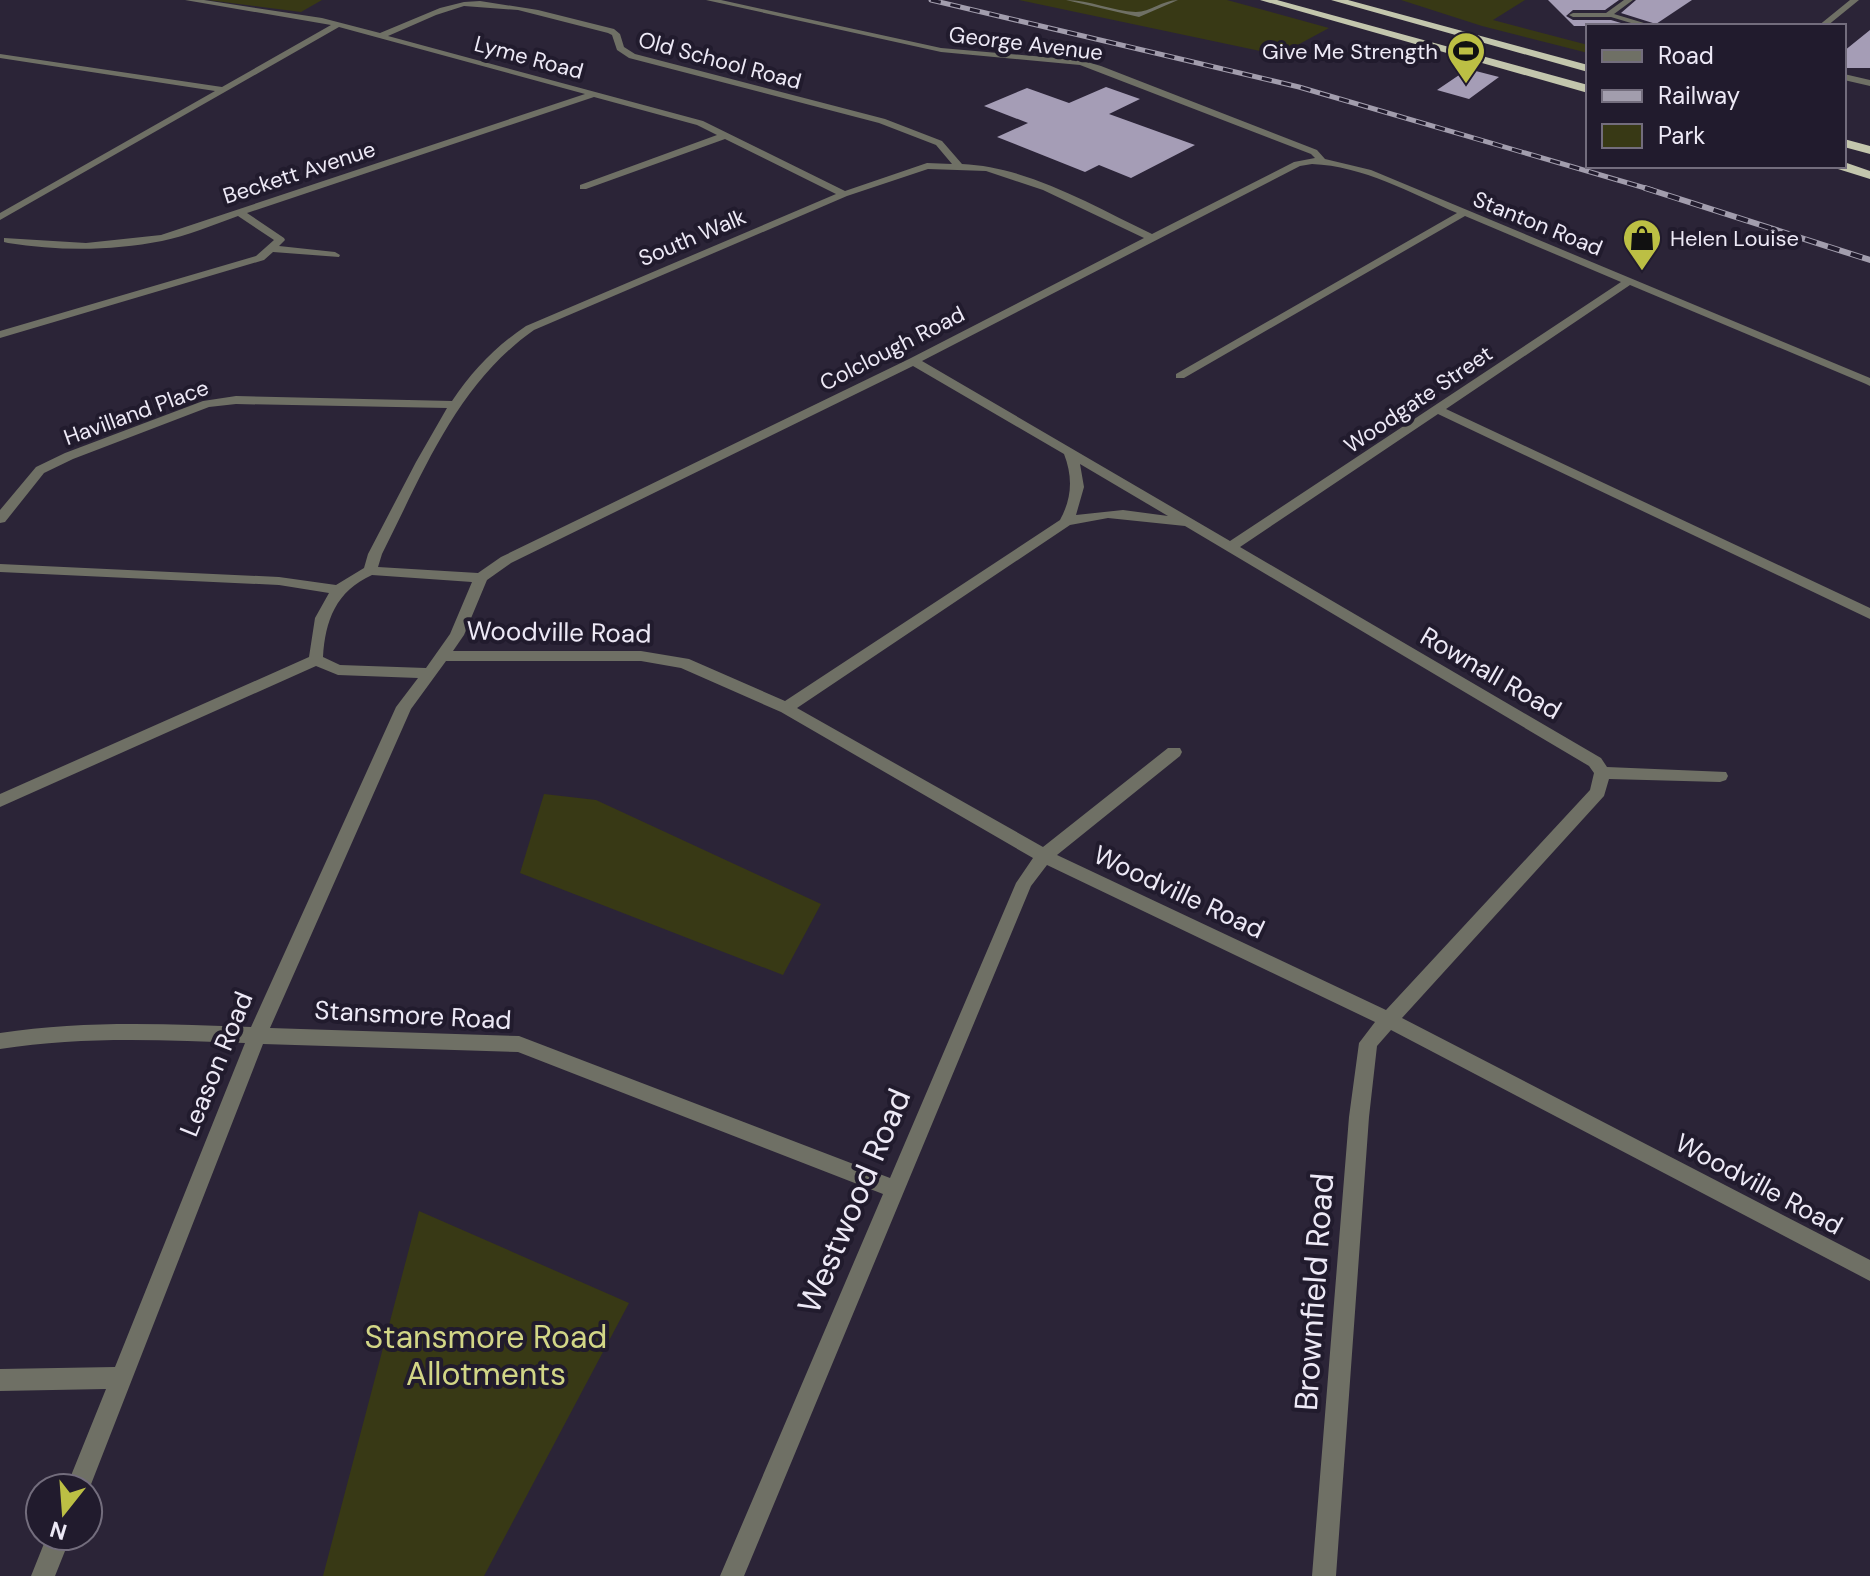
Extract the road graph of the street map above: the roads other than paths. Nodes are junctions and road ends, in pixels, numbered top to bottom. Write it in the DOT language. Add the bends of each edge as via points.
graph roads {
  1 [pos="189,0"];
  2 [pos="710,0"];
  3 [pos="1070,0"];
  4 [pos="1174,0"];
  5 [pos="1265,0"];
  6 [pos="1301,0"];
  7 [pos="1336,0"];
  8 [pos="1629,0"];
  9 [pos="1855,0"];
  10 [pos="465,2"];
  11 [pos="1573,15"];
  12 [pos="1611,15"];
  13 [pos="1417,20"];
  14 [pos="338,24"];
  15 [pos="1643,24"];
  16 [pos="1825,24"];
  17 [pos="383,35"];
  18 [pos="0,56"];
  19 [pos="1586,60"];
  20 [pos="1586,68"];
  21 [pos="1586,77"];
  22 [pos="1846,77"];
  23 [pos="1870,83"];
  24 [pos="1586,88"];
  25 [pos="221,89"];
  26 [pos="595,94"];
  27 [pos="1846,132"];
  28 [pos="726,135"];
  29 [pos="1870,139"];
  30 [pos="1846,144"];
  31 [pos="1870,150"];
  32 [pos="1846,156"];
  33 [pos="1322,161"];
  34 [pos="1870,163"];
  35 [pos="958,165"];
  36 [pos="1846,167"];
  37 [pos="1870,175"];
  38 [pos="583,187"];
  39 [pos="844,194"];
  40 [pos="240,213"];
  41 [pos="1462,214"];
  42 [pos="0,217"];
  43 [pos="0,224"];
  44 [pos="1150,237"];
  45 [pos="4,243"];
  46 [pos="273,249"];
  47 [pos="335,255"];
  48 [pos="1628,282"];
  49 [pos="0,335"];
  50 [pos="913,361"];
  51 [pos="1180,376"];
  52 [pos="1870,382"];
  53 [pos="454,405"];
  54 [pos="1439,410"];
  55 [pos="1069,452"];
  56 [pos="0,519"];
  57 [pos="1065,522"];
  58 [pos="1198,528"];
  59 [pos="1229,548"];
  60 [pos="0,568"];
  61 [pos="370,571"];
  62 [pos="481,578"];
  63 [pos="338,590"];
  64 [pos="1870,614"];
  65 [pos="444,656"];
  66 [pos="316,660"];
  67 [pos="430,673"];
  68 [pos="786,708"];
  69 [pos="1174,752"];
  70 [pos="1602,773"];
  71 [pos="1720,776"];
  72 [pos="0,801"];
  73 [pos="1044,856"];
  74 [pos="1389,1020"];
  75 [pos="258,1033"];
  76 [pos="0,1041"];
  77 [pos="893,1189"];
  78 [pos="1870,1271"];
  79 [pos="121,1378"];
  80 [pos="0,1380"];
  81 [pos="84,1472"];
  82 [pos="53,1552"];
  83 [pos="43,1576"];
  84 [pos="732,1576"];
  85 [pos="1324,1576"];
  1 -- 14 [label="street, Lyme Road"];
  2 -- 33 [label="street, George Avenue" via="941,50 1080,63 1314,152"];
  3 -- 4 [label="street" via="1139,15"];
  5 -- 24 [label="highway"];
  6 -- 21 [label="highway"];
  7 -- 13 [label="highway"];
  8 -- 12 [label="street"];
  9 -- 16 [label="street"];
  10 -- 17 [label="street, Old School Road"];
  10 -- 35 [label="street, Old School Road" via="611,31 620,48 632,56 882,121 939,143"];
  11 -- 12 [label="street"];
  12 -- 15 [label="street"];
  13 -- 19 [label="highway"];
  13 -- 20 [label="highway"];
  14 -- 17 [label="street, Lyme Road"];
  14 -- 25 [label="street"];
  17 -- 26 [label="street, Lyme Road"];
  18 -- 25 [label="street"];
  22 -- 23 [label="street"];
  25 -- 42 [label="street"];
  26 -- 28 [label="street, Lyme Road"];
  26 -- 40 [label="street, Beckett Avenue"];
  27 -- 29 [label="highway"];
  28 -- 38 [label="street"];
  28 -- 39 [label="street, Lyme Road"];
  30 -- 31 [label="highway"];
  32 -- 34 [label="highway"];
  33 -- 41 [label="street, Stanton Road" via="1368,172"];
  33 -- 44 [label="street, Colclough Road" via="1297,164"];
  35 -- 39 [label="street, South Walk" via="905,171"];
  35 -- 44 [label="street, South Walk" via="987,168 1046,188"];
  36 -- 37 [label="highway"];
  39 -- 53 [label="street, South Walk" via="520,332 486,361"];
  40 -- 45 [label="street, Beckett Avenue" via="163,238 105,247"];
  40 -- 46 [label="street" via="280,240"];
  41 -- 48 [label="street, Stanton Road"];
  41 -- 51 [label="street"];
  43 -- 45 [label="street" via="6,229"];
  44 -- 50 [label="street, Colclough Road"];
  46 -- 47 [label="street"];
  46 -- 49 [label="street" via="260,258"];
  48 -- 52 [label="street, Stanton Road"];
  48 -- 54 [label="street, Woodgate Street"];
  50 -- 55 [label="street, Rownall Road"];
  50 -- 62 [label="street, Colclough Road" via="506,560"];
  53 -- 56 [label="street, Havilland Place" via="236,400 207,404 40,470"];
  53 -- 61 [label="street, South Walk"];
  54 -- 59 [label="street, Woodgate Street"];
  54 -- 64 [label="street"];
  55 -- 57 [label="street" via="1076,466 1077,499"];
  55 -- 58 [label="street, Rownall Road"];
  57 -- 58 [label="street" via="1123,514"];
  57 -- 68 [label="street"];
  58 -- 59 [label="street, Rownall Road"];
  59 -- 70 [label="street, Rownall Road" via="1595,762"];
  60 -- 63 [label="street" via="279,581"];
  61 -- 62 [label="street"];
  61 -- 63 [label="street"];
  62 -- 65 [label="street, Leason Road"];
  63 -- 66 [label="street" via="318,624"];
  65 -- 67 [label="street, Leason Road"];
  65 -- 68 [label="street, Woodville Road" via="641,656 684,663"];
  66 -- 67 [label="street" via="338,670"];
  66 -- 72 [label="street"];
  67 -- 75 [label="street, Leason Road" via="404,707"];
  68 -- 73 [label="street, Woodville Road"];
  69 -- 73 [label="street, Westwood Road"];
  70 -- 71 [label="street"];
  70 -- 74 [label="street" via="1598,792"];
  73 -- 74 [label="street, Woodville Road"];
  73 -- 77 [label="street, Westwood Road" via="1024,883"];
  74 -- 78 [label="street, Woodville Road"];
  74 -- 85 [label="street, Brownfield Road" via="1368,1043 1359,1117"];
  75 -- 76 [label="street, Stansmore Road" via="45,1034"];
  75 -- 77 [label="street, Stansmore Road" via="519,1044"];
  75 -- 79 [label="street, Leason Road"];
  77 -- 84 [label="street, Westwood Road"];
  79 -- 80 [label="street"];
  79 -- 81 [label="street, Leason Road"];
  82 -- 83 [label="street"];
}
